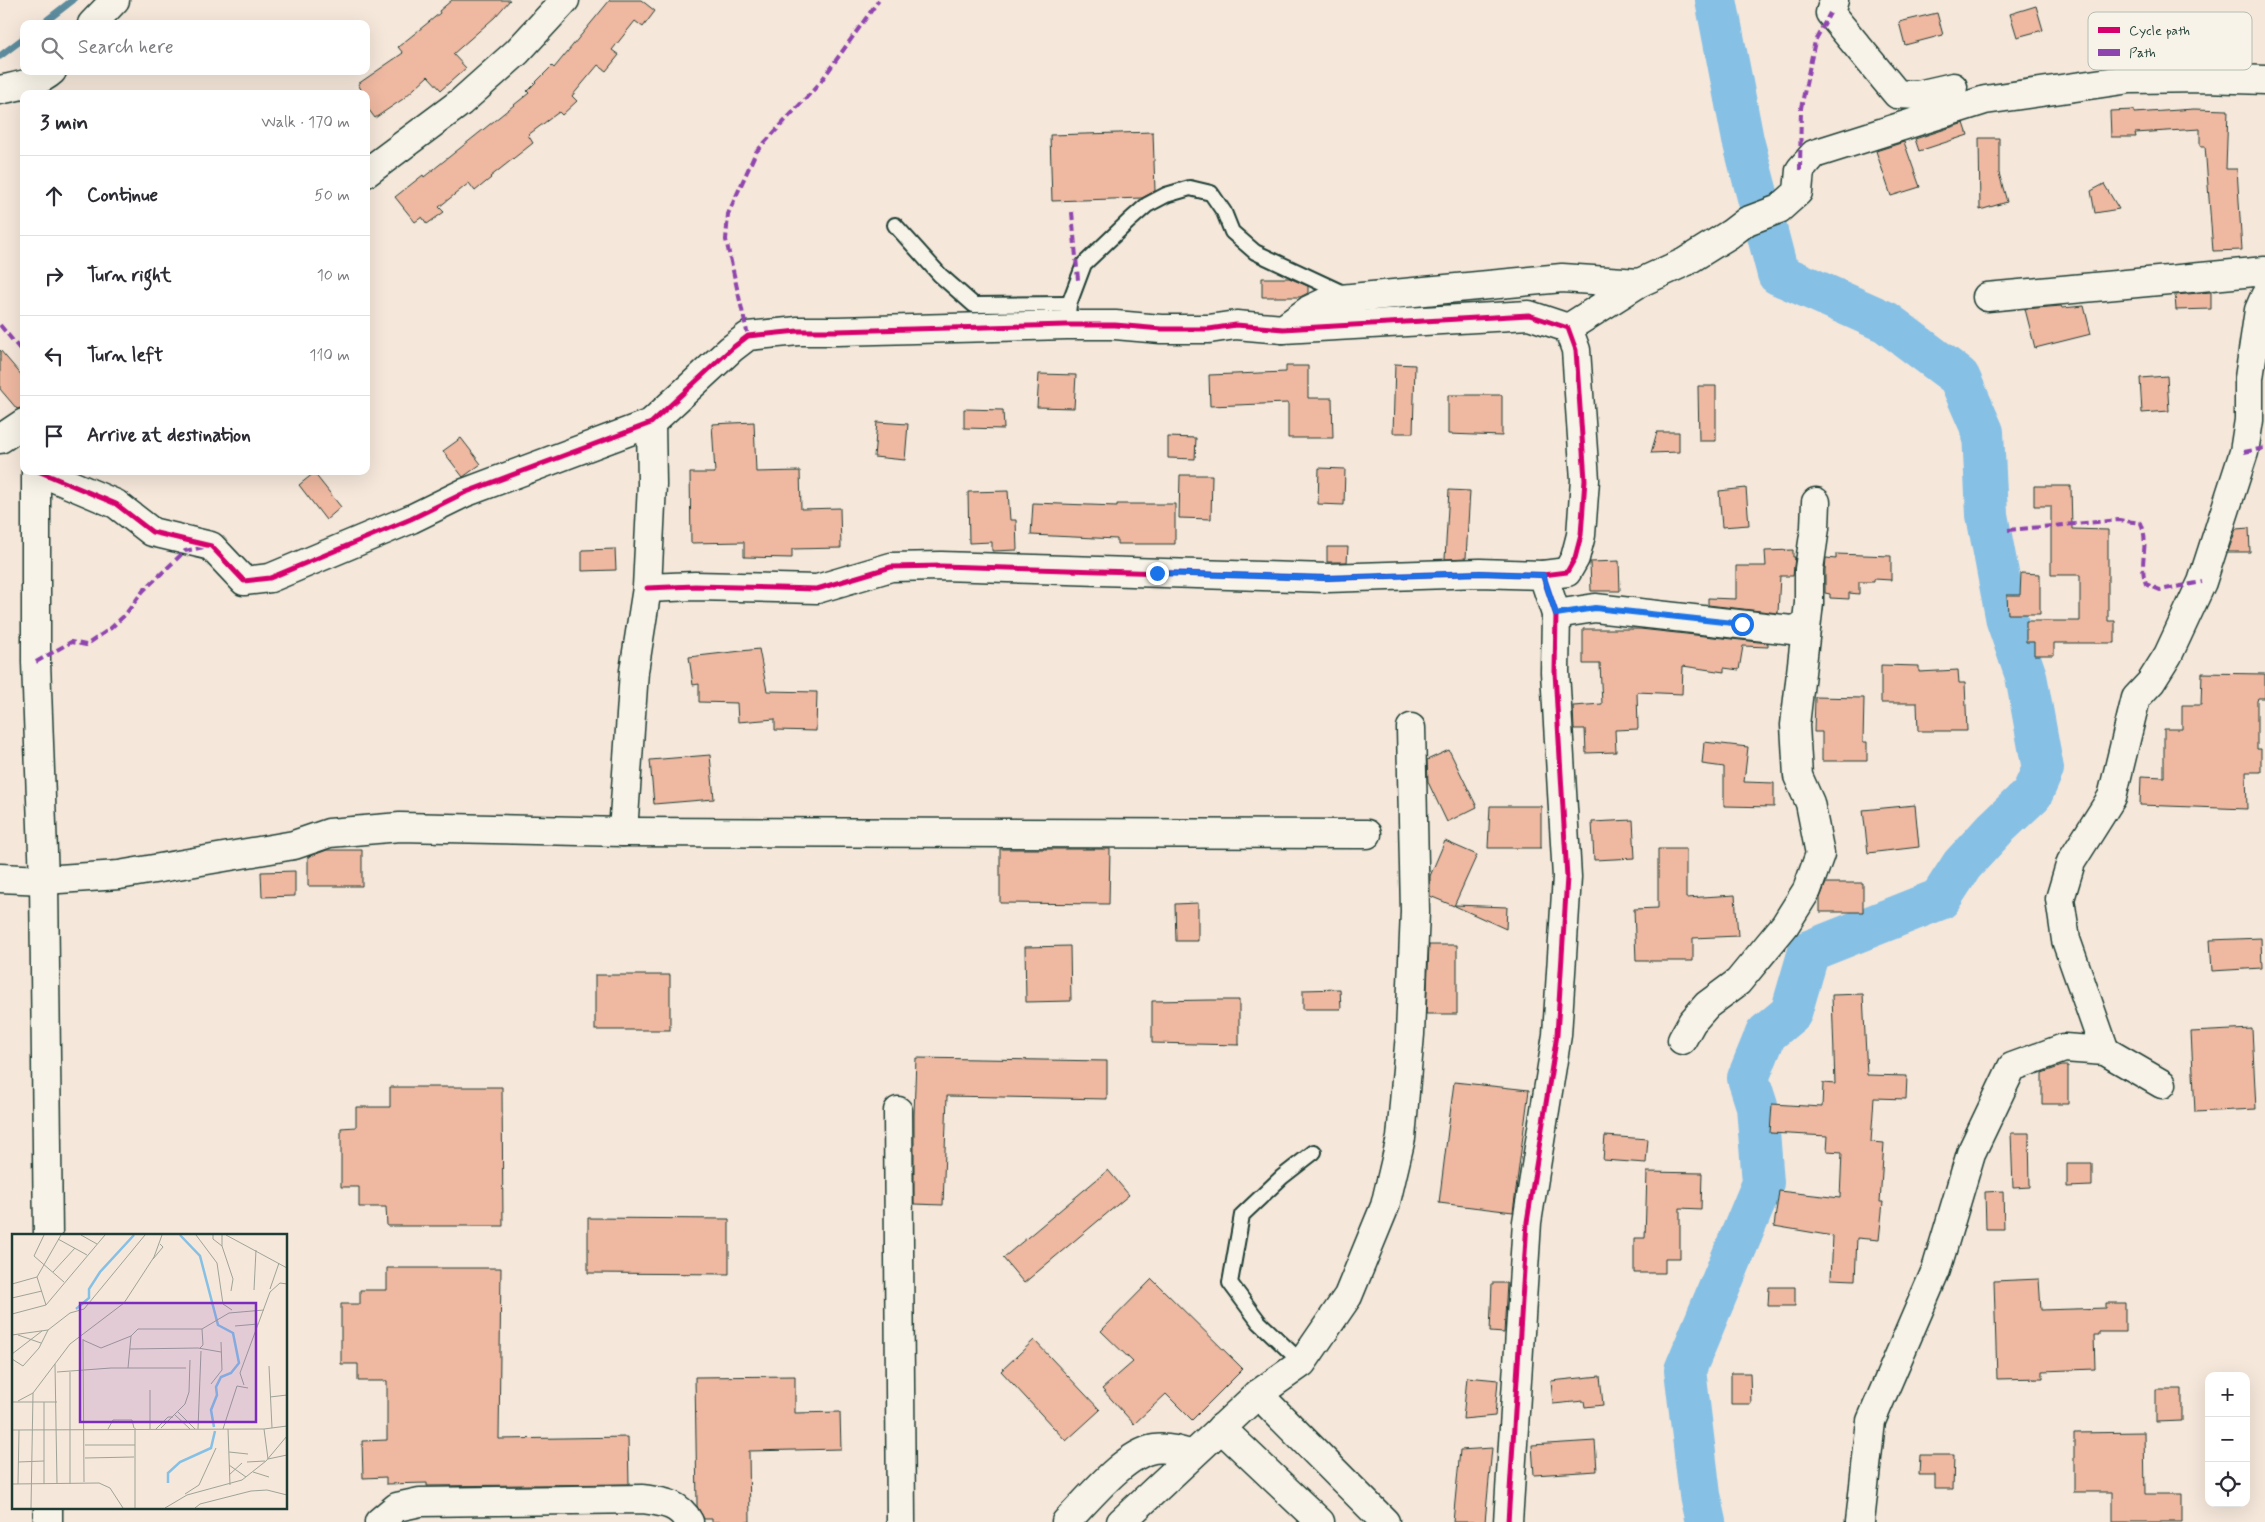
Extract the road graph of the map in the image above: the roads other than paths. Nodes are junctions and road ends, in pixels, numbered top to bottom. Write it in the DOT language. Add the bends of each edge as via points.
graph roads {
  1 [pos="115,0"];
  2 [pos="565,0"];
  3 [pos="1834,0"];
  4 [pos="96,20"];
  5 [pos="47,75"];
  6 [pos="2265,80"];
  7 [pos="1953,87"];
  8 [pos="0,90"];
  9 [pos="370,170"];
  10 [pos="895,225"];
  11 [pos="2265,271"];
  12 [pos="1639,283"];
  13 [pos="2265,296"];
  14 [pos="1987,297"];
  15 [pos="1355,299"];
  16 [pos="1068,314"];
  17 [pos="1568,328"];
  18 [pos="1283,329"];
  19 [pos="651,423"];
  20 [pos="20,426"];
  21 [pos="0,439"];
  22 [pos="37,475"];
  23 [pos="47,475"];
  24 [pos="1816,502"];
  25 [pos="1543,575"];
  26 [pos="647,588"];
  27 [pos="1556,614"];
  28 [pos="1806,626"];
  29 [pos="1411,728"];
  30 [pos="623,832"];
  31 [pos="1367,834"];
  32 [pos="0,878"];
  33 [pos="44,880"];
  34 [pos="1682,1040"];
  35 [pos="2106,1051"];
  36 [pos="2162,1084"];
  37 [pos="898,1111"];
  38 [pos="1314,1152"];
  39 [pos="48,1234"];
  40 [pos="1302,1363"];
  41 [pos="1258,1394"];
  42 [pos="1221,1428"];
  43 [pos="1192,1455"];
  44 [pos="379,1522"];
  45 [pos="689,1522"];
  46 [pos="901,1522"];
  47 [pos="1066,1522"];
  48 [pos="1121,1522"];
  49 [pos="1320,1522"];
  50 [pos="1385,1522"];
  51 [pos="1508,1522"];
  52 [pos="1860,1522"];
  1 -- 4 [label="street"];
  2 -- 9 [label="street" via="517,52 461,102"];
  3 -- 7 [label="street" via="1830,12 1897,94 1918,95"];
  5 -- 8 [label="street"];
  6 -- 12 [label="street" via="2130,79 1985,100 1814,154 1800,170 1798,192 1779,209 1747,221 1685,262"];
  10 -- 16 [label="lane" via="940,275 974,305"];
  11 -- 14 [label="street"];
  12 -- 15 [label="street" via="1562,278"];
  12 -- 17 [label="street"];
  13 -- 35 [label="street" via="2259,310 2249,378 2249,420 2244,452 2202,582 2168,654 2151,682 2136,698 2112,797 2072,862 2060,899 2066,940"];
  15 -- 16 [label="lane" via="1255,252 1232,232 1211,193 1190,188 1147,205 1084,264"];
  15 -- 18 [label="street" via="1330,300 1309,310"];
  16 -- 18 [label="street" via="1115,325 1162,329 1236,325"];
  16 -- 19 [label="street" via="748,336"];
  17 -- 18 [label="street" via="1530,315"];
  17 -- 25 [label="street" via="1576,350 1585,480 1581,535 1575,558 1566,572"];
  19 -- 23 [label="street" via="464,493 411,519 270,578 244,581 211,546 152,532 116,504"];
  19 -- 26 [label="street"];
  20 -- 21 [label="street"];
  22 -- 33 [label="street" via="36,662"];
  24 -- 28 [label="street"];
  25 -- 26 [label="street" via="1480,573 1327,578 941,566 891,567 817,589"];
  25 -- 27 [label="street"];
  26 -- 30 [label="street" via="634,670"];
  27 -- 28 [label="street" via="1595,608 1792,630"];
  27 -- 51 [label="street" via="1555,672 1567,877 1557,1036 1527,1222"];
  28 -- 34 [label="street" via="1794,725 1798,776 1810,803 1820,854 1807,890 1785,925 1738,982 1707,1005"];
  29 -- 40 [label="street" via="1415,911 1410,1034 1401,1138 1385,1206 1348,1296"];
  30 -- 31 [label="street"];
  30 -- 33 [label="street" via="391,828 329,833 294,845 119,875"];
  32 -- 33 [label="street"];
  33 -- 39 [label="street"];
  35 -- 36 [label="street"];
  35 -- 52 [label="street" via="2064,1048 2012,1067 1971,1153 1936,1270 1870,1421"];
  37 -- 46 [label="street"];
  38 -- 40 [label="lane" via="1242,1215 1230,1283 1259,1322"];
  40 -- 41 [label="street"];
  41 -- 42 [label="street"];
  41 -- 50 [label="street"];
  42 -- 43 [label="street"];
  42 -- 49 [label="street"];
  43 -- 47 [label="street" via="1178,1450 1154,1449 1128,1460"];
  43 -- 48 [label="street"];
  44 -- 45 [label="street" via="397,1507 420,1502 643,1499 669,1503 684,1512"];
}
